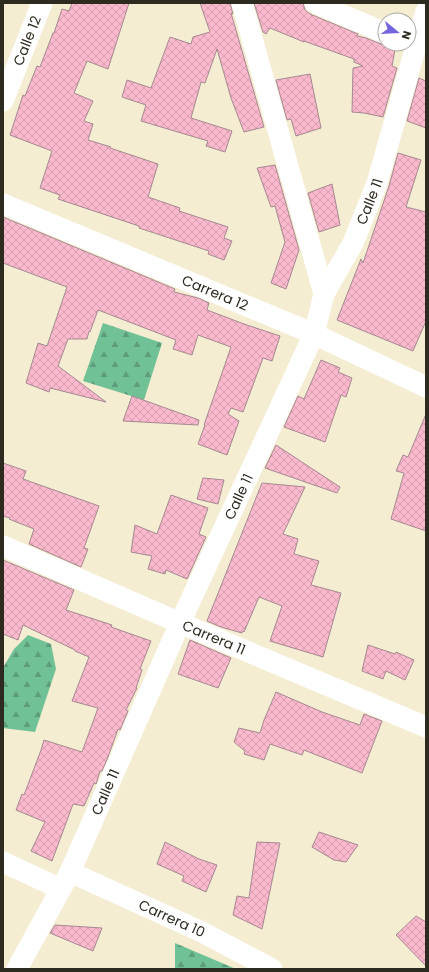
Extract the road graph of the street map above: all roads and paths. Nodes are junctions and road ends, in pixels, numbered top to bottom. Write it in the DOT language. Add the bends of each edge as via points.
graph roads {
  1 [pos="42,3"];
  2 [pos="242,3"];
  3 [pos="315,3"];
  4 [pos="426,11"];
  5 [pos="377,30"];
  6 [pos="417,47"];
  7 [pos="416,52"];
  8 [pos="3,101"];
  9 [pos="3,204"];
  10 [pos="324,294"];
  11 [pos="314,334"];
  12 [pos="426,387"];
  13 [pos="3,546"];
  14 [pos="180,623"];
  15 [pos="426,727"];
  16 [pos="3,862"];
  17 [pos="65,880"];
  18 [pos="17,969"];
  19 [pos="272,969"];
  1 -- 8 [label="street, Calle 12"];
  2 -- 10 [label="street"];
  3 -- 5 [label="street"];
  4 -- 6 [label="street, Calle 11"];
  7 -- 10 [label="street, Calle 11" via="377,183 353,243"];
  9 -- 11 [label="street, Carrera 12"];
  10 -- 11 [label="street, Calle 11"];
  11 -- 12 [label="street, Carrera 12"];
  11 -- 14 [label="street, Calle 11"];
  13 -- 14 [label="street, Carrera 11"];
  14 -- 15 [label="street, Carrera 11"];
  14 -- 17 [label="street, Calle 11"];
  16 -- 17 [label="street, Carrera 10"];
  17 -- 18 [label="street, Calle 11"];
  17 -- 19 [label="street, Carrera 10" via="202,932"];
}
